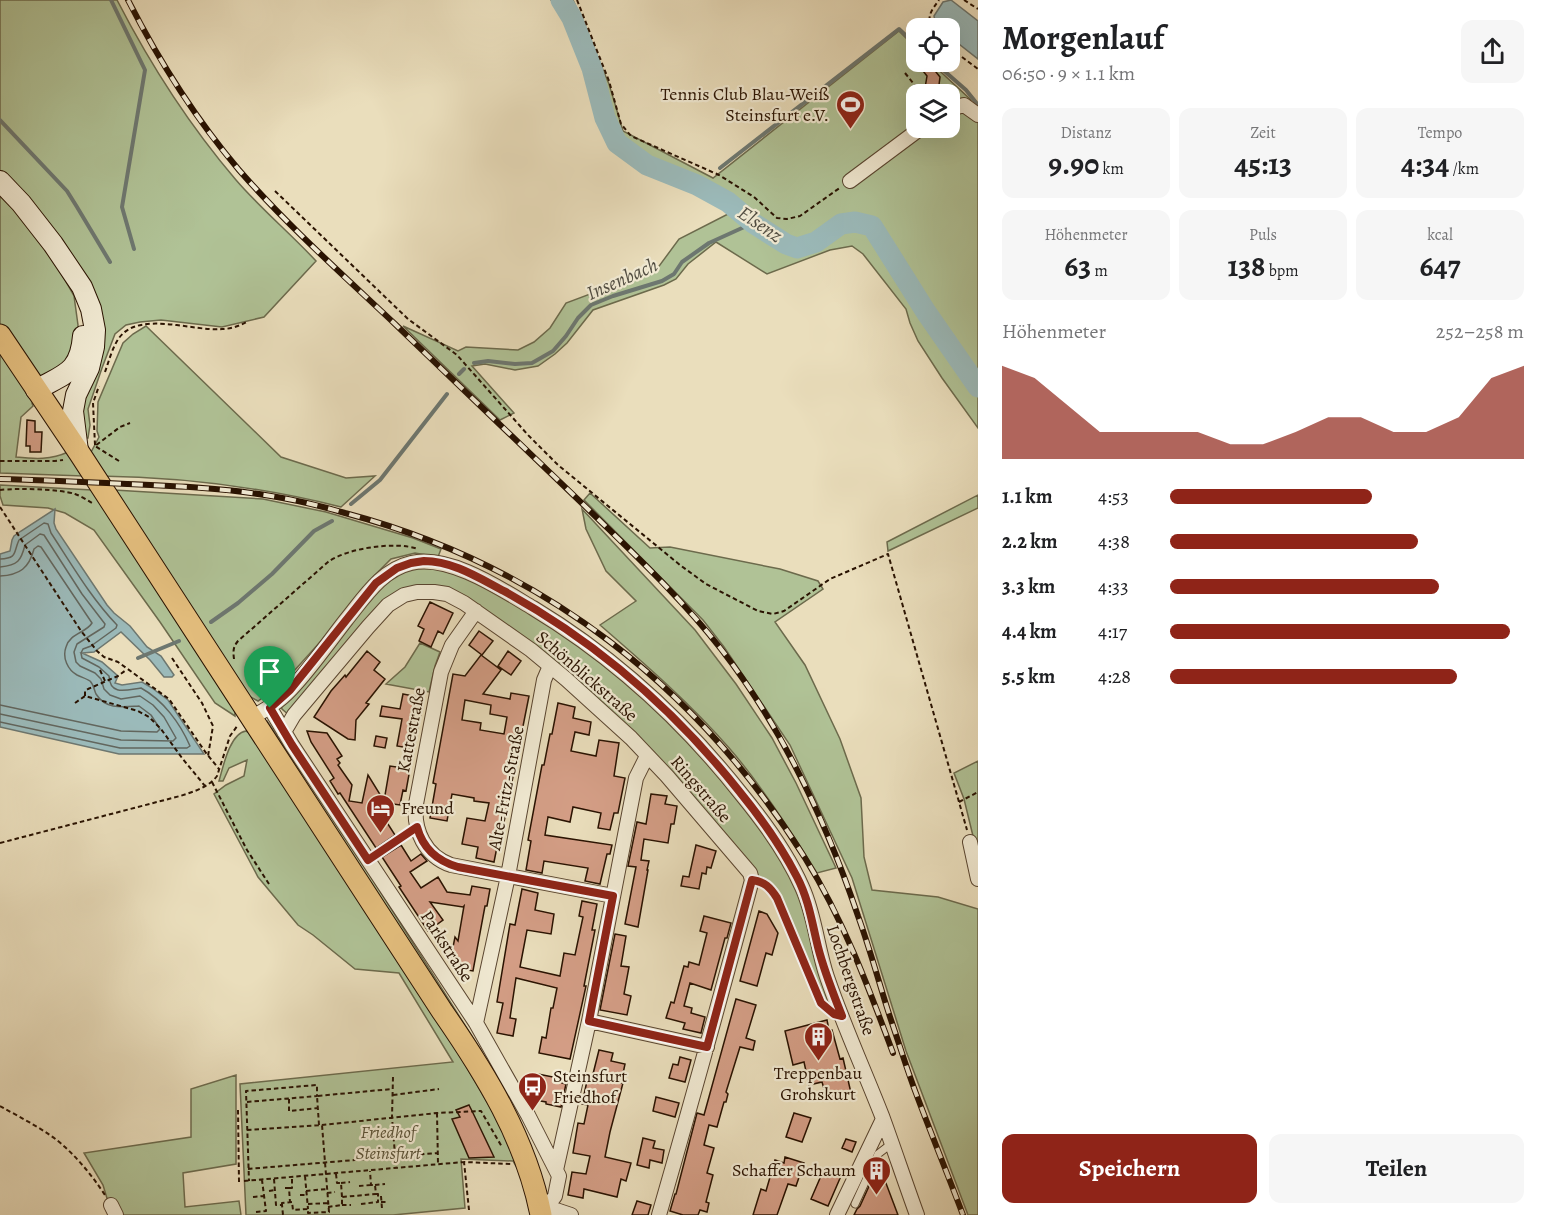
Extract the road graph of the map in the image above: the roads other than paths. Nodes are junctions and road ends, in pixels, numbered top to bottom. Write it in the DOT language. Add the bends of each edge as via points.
graph roads {
  1 [pos="960,106"];
  2 [pos="978,115"];
  3 [pos="908,138"];
  4 [pos="0,181"];
  5 [pos="850,181"];
  6 [pos="59,253"];
  7 [pos="0,335"];
  8 [pos="76,395"];
  9 [pos="41,397"];
  10 [pos="84,450"];
  11 [pos="476,611"];
  12 [pos="550,666"];
  13 [pos="270,708"];
  14 [pos="251,718"];
  15 [pos="284,732"];
  16 [pos="647,756"];
  17 [pos="417,827"];
  18 [pos="970,842"];
  19 [pos="368,860"];
  20 [pos="508,876"];
  21 [pos="978,879"];
  22 [pos="613,896"];
  23 [pos="589,1021"];
  24 [pos="476,1023"];
  25 [pos="707,1047"];
  26 [pos="883,1119"];
  27 [pos="891,1144"];
  28 [pos="556,1170"];
  29 [pos="855,1204"];
  30 [pos="543,1210"];
  31 [pos="571,1215"];
  32 [pos="659,1215"];
  33 [pos="837,1215"];
  34 [pos="917,1215"];
  1 -- 2 [label="street"];
  3 -- 5 [label="street"];
  4 -- 6 [label="main road"];
  6 -- 8 [label="main road" via="82,287 95,330 89,368"];
  6 -- 9 [label="main road" via="81,308 83,343 72,369"];
  7 -- 9 [label="main road"];
  8 -- 9 [label="main road" via="62,403"];
  8 -- 10 [label="main road" via="74,418"];
  9 -- 10 [label="main road"];
  10 -- 14 [label="main road" via="115,509"];
  11 -- 12 [label="street, Schönblickstraße"];
  11 -- 15 [label="street, Schönblickstraße" via="440,592 417,592 397,599 368,627"];
  11 -- 17 [label="street, Kattestraße" via="453,645 441,672 416,804"];
  12 -- 16 [label="street, Schönblickstraße"];
  12 -- 20 [label="street, Alte-Fritz-Straße" via="544,680"];
  13 -- 14 [label="street, Lochbergstraße"];
  13 -- 15 [label="street, Parkstraße"];
  13 -- 26 [label="street, Lochbergstraße" via="290,690 381,579 411,563 437,562 458,568 549,618 615,665 682,726 775,838 809,905 823,964"];
  14 -- 30 [label="main road" via="489,1083 520,1147"];
  15 -- 19 [label="street, Parkstraße"];
  16 -- 22 [label="street, Ringstraße" via="636,778"];
  16 -- 25 [label="street, Ringstraße" via="752,880"];
  17 -- 19 [label="lane"];
  17 -- 20 [label="street, Kattestraße" via="429,851 445,863"];
  18 -- 21 [label="street"];
  19 -- 24 [label="street, Parkstraße"];
  20 -- 22 [label="street, Kattestraße"];
  20 -- 24 [label="street, Alte-Fritz-Straße"];
  22 -- 23 [label="street, Ringstraße"];
  23 -- 25 [label="street"];
  23 -- 28 [label="street, Ringstraße"];
  24 -- 28 [label="street, Parkstraße"];
  25 -- 32 [label="street"];
  26 -- 27 [label="street, Lochbergstraße"];
  26 -- 33 [label="street"];
  27 -- 29 [label="lane" via="878,1154"];
  27 -- 34 [label="street, Lochbergstraße"];
  28 -- 30 [label="street" via="559,1176 555,1197"];
  30 -- 31 [label="street"];
}
